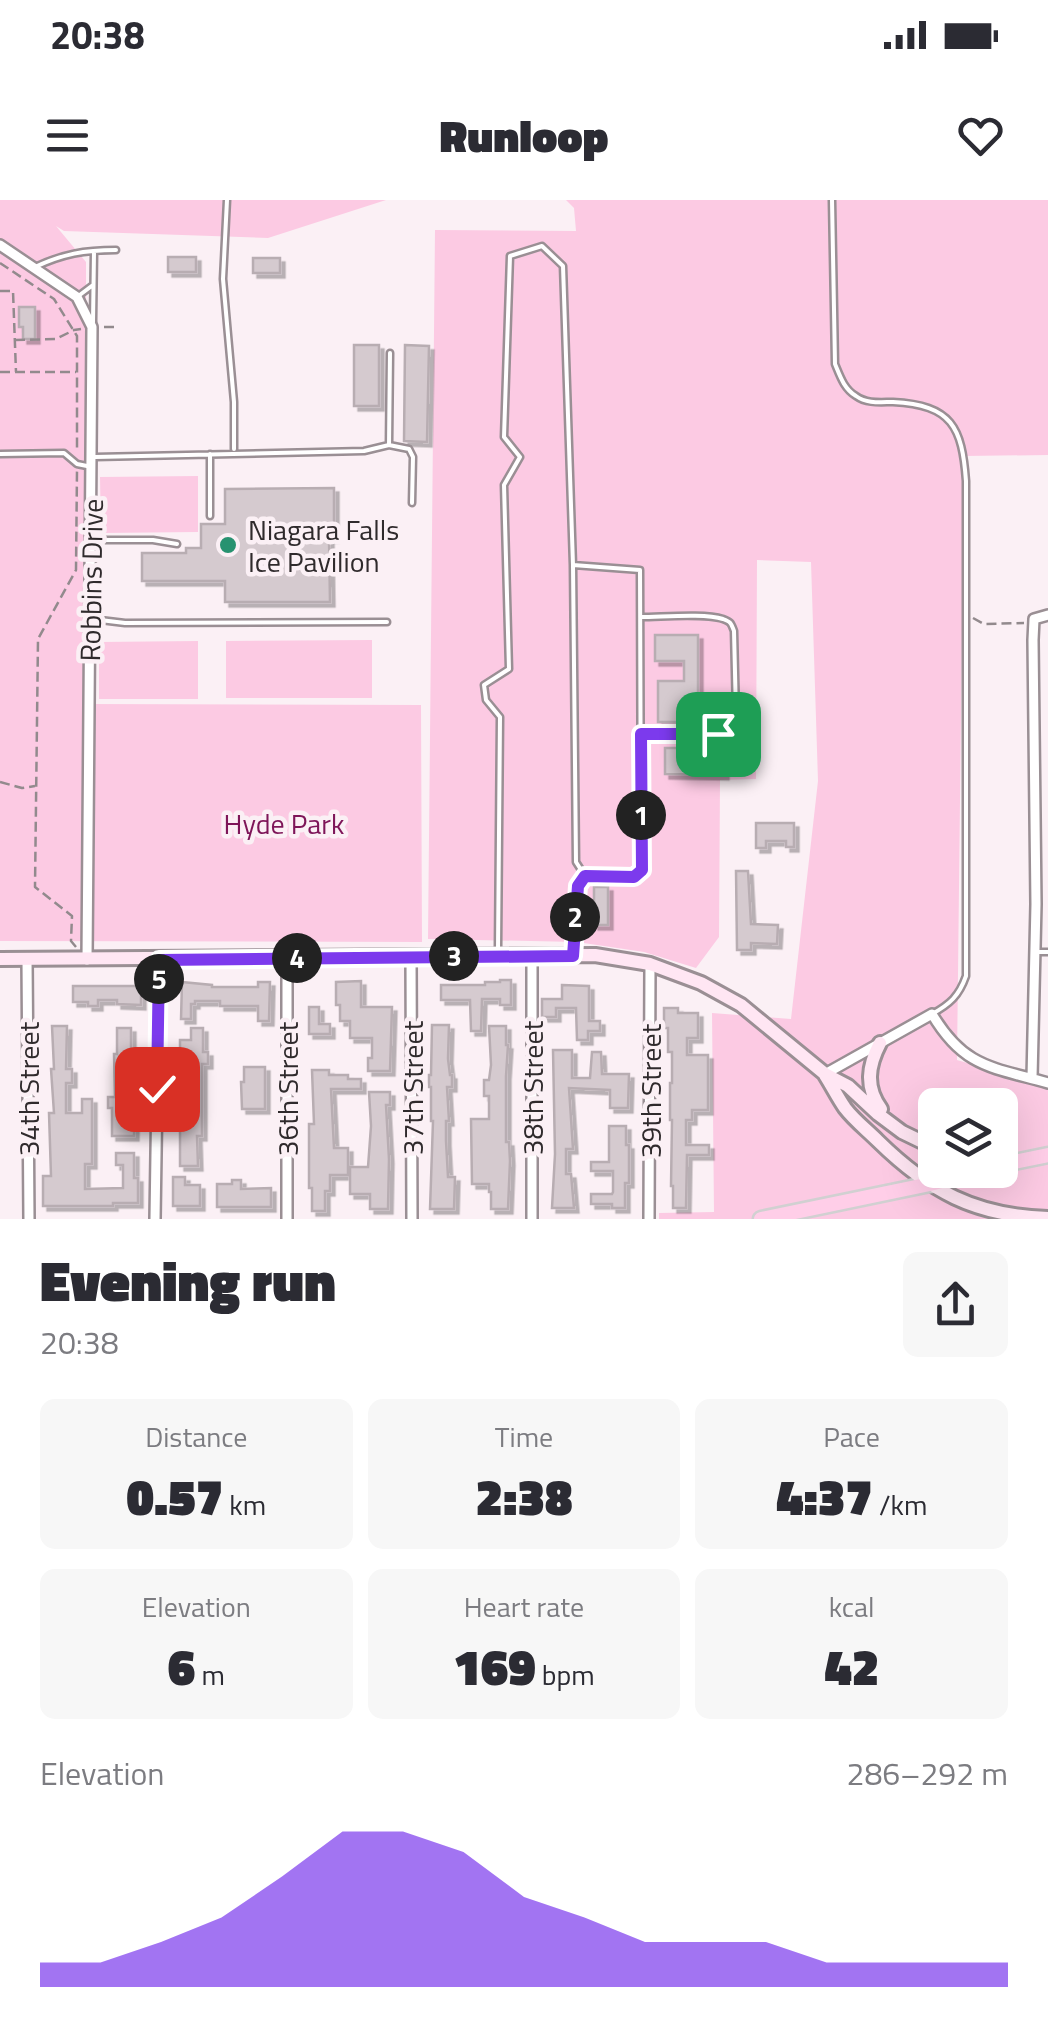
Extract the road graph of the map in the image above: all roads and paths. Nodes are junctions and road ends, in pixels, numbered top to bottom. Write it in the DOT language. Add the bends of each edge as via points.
graph roads {
  1 [pos="227,200"];
  2 [pos="832,200"];
  3 [pos="0,246"];
  4 [pos="94,250"];
  5 [pos="116,250"];
  6 [pos="0,262"];
  7 [pos="35,267"];
  8 [pos="93,285"];
  9 [pos="0,291"];
  10 [pos="77,298"];
  11 [pos="92,327"];
  12 [pos="115,327"];
  13 [pos="74,330"];
  14 [pos="14,340"];
  15 [pos="390,353"];
  16 [pos="0,372"];
  17 [pos="16,372"];
  18 [pos="77,372"];
  19 [pos="388,444"];
  20 [pos="234,450"];
  21 [pos="0,454"];
  22 [pos="210,454"];
  23 [pos="92,461"];
  24 [pos="76,464"];
  25 [pos="412,503"];
  26 [pos="210,516"];
  27 [pos="92,540"];
  28 [pos="177,544"];
  29 [pos="573,565"];
  30 [pos="1048,615"];
  31 [pos="640,617"];
  32 [pos="973,618"];
  33 [pos="91,619"];
  34 [pos="387,622"];
  35 [pos="1026,623"];
  36 [pos="641,734"];
  37 [pos="1034,766"];
  38 [pos="1048,766"];
  39 [pos="0,782"];
  40 [pos="36,786"];
  41 [pos="585,876"];
  42 [pos="1035,952"];
  43 [pos="1048,952"];
  44 [pos="411,956"];
  45 [pos="498,956"];
  46 [pos="532,956"];
  47 [pos="573,956"];
  48 [pos="287,958"];
  49 [pos="0,960"];
  50 [pos="26,960"];
  51 [pos="87,960"];
  52 [pos="159,960"];
  53 [pos="650,964"];
  54 [pos="932,1014"];
  55 [pos="880,1043"];
  56 [pos="825,1074"];
  57 [pos="1032,1078"];
  58 [pos="1048,1082"];
  59 [pos="902,1132"];
  60 [pos="918,1140"];
  61 [pos="1048,1155"];
  62 [pos="1018,1157"];
  63 [pos="1032,1157"];
  64 [pos="1018,1160"];
  65 [pos="918,1176"];
  66 [pos="918,1186"];
  67 [pos="937,1188"];
  68 [pos="1048,1218"];
  69 [pos="28,1219"];
  70 [pos="155,1219"];
  71 [pos="287,1219"];
  72 [pos="412,1219"];
  73 [pos="532,1219"];
  74 [pos="649,1219"];
  75 [pos="761,1219"];
  1 -- 20 [label="lane" via="223,279"];
  2 -- 54 [label="lane" via="835,364 844,384 866,402 938,412 954,425 963,447 966,976 960,993"];
  3 -- 7 [label="street, Robbins Drive"];
  4 -- 5 [label="lane"];
  4 -- 7 [label="lane"];
  4 -- 8 [label="lane"];
  6 -- 13 [label="path" via="54,299"];
  7 -- 10 [label="street, Robbins Drive"];
  8 -- 10 [label="lane"];
  8 -- 11 [label="lane"];
  9 -- 14 [label="path" via="13,290"];
  10 -- 11 [label="street, Robbins Drive"];
  11 -- 12 [label="path"];
  11 -- 13 [label="path"];
  11 -- 23 [label="street, Robbins Drive"];
  13 -- 14 [label="path" via="56,339"];
  13 -- 18 [label="path"];
  14 -- 17 [label="path"];
  15 -- 19 [label="lane"];
  16 -- 17 [label="path"];
  17 -- 18 [label="path"];
  18 -- 24 [label="path"];
  19 -- 22 [label="lane" via="364,451"];
  19 -- 25 [label="lane" via="413,456"];
  21 -- 24 [label="lane" via="64,453"];
  22 -- 23 [label="lane"];
  22 -- 26 [label="lane"];
  23 -- 24 [label="lane"];
  23 -- 27 [label="street, Robbins Drive"];
  24 -- 40 [label="path" via="76,570 38,638"];
  27 -- 28 [label="lane"];
  27 -- 33 [label="street, Robbins Drive"];
  29 -- 31 [label="lane" via="640,570"];
  29 -- 41 [label="lane" via="576,862"];
  29 -- 45 [label="lane" via="563,266 542,246 510,256 504,437 520,457 504,485 509,669 484,685 500,717"];
  30 -- 37 [label="street" via="1034,619"];
  31 -- 36 [label="lane"];
  31 -- 36 [label="lane" via="730,623 736,714 734,724 718,734"];
  32 -- 35 [label="path"];
  33 -- 34 [label="lane"];
  33 -- 51 [label="street, Robbins Drive"];
  36 -- 41 [label="lane" via="642,870 634,877"];
  37 -- 38 [label="street"];
  37 -- 42 [label="street"];
  39 -- 40 [label="path"];
  40 -- 51 [label="path" via="35,887 72,916 71,941"];
  41 -- 47 [label="lane" via="578,886"];
  42 -- 43 [label="lane"];
  42 -- 57 [label="street"];
  44 -- 45 [label="main road"];
  44 -- 48 [label="main road"];
  44 -- 72 [label="street, 37th Street"];
  45 -- 46 [label="main road"];
  46 -- 47 [label="main road"];
  46 -- 73 [label="street, 38th Street"];
  47 -- 53 [label="main road"];
  48 -- 52 [label="main road"];
  48 -- 71 [label="street, 36th Street"];
  49 -- 50 [label="main road"];
  50 -- 51 [label="main road"];
  50 -- 69 [label="street, 34th Street"];
  51 -- 52 [label="main road"];
  52 -- 70 [label="street"];
  53 -- 56 [label="main road" via="741,1005"];
  53 -- 74 [label="street, 39th Street"];
  54 -- 55 [label="street"];
  54 -- 57 [label="street" via="970,1058"];
  55 -- 56 [label="street"];
  55 -- 59 [label="main road" via="870,1091"];
  56 -- 59 [label="main road"];
  56 -- 65 [label="main road" via="846,1109"];
  57 -- 58 [label="street"];
  59 -- 60 [label="main road"];
  61 -- 63 [label="main road"];
  62 -- 63 [label="main road"];
  63 -- 64 [label="main road"];
  66 -- 75 [label="main road"];
  67 -- 68 [label="main road" via="994,1212"];
}
